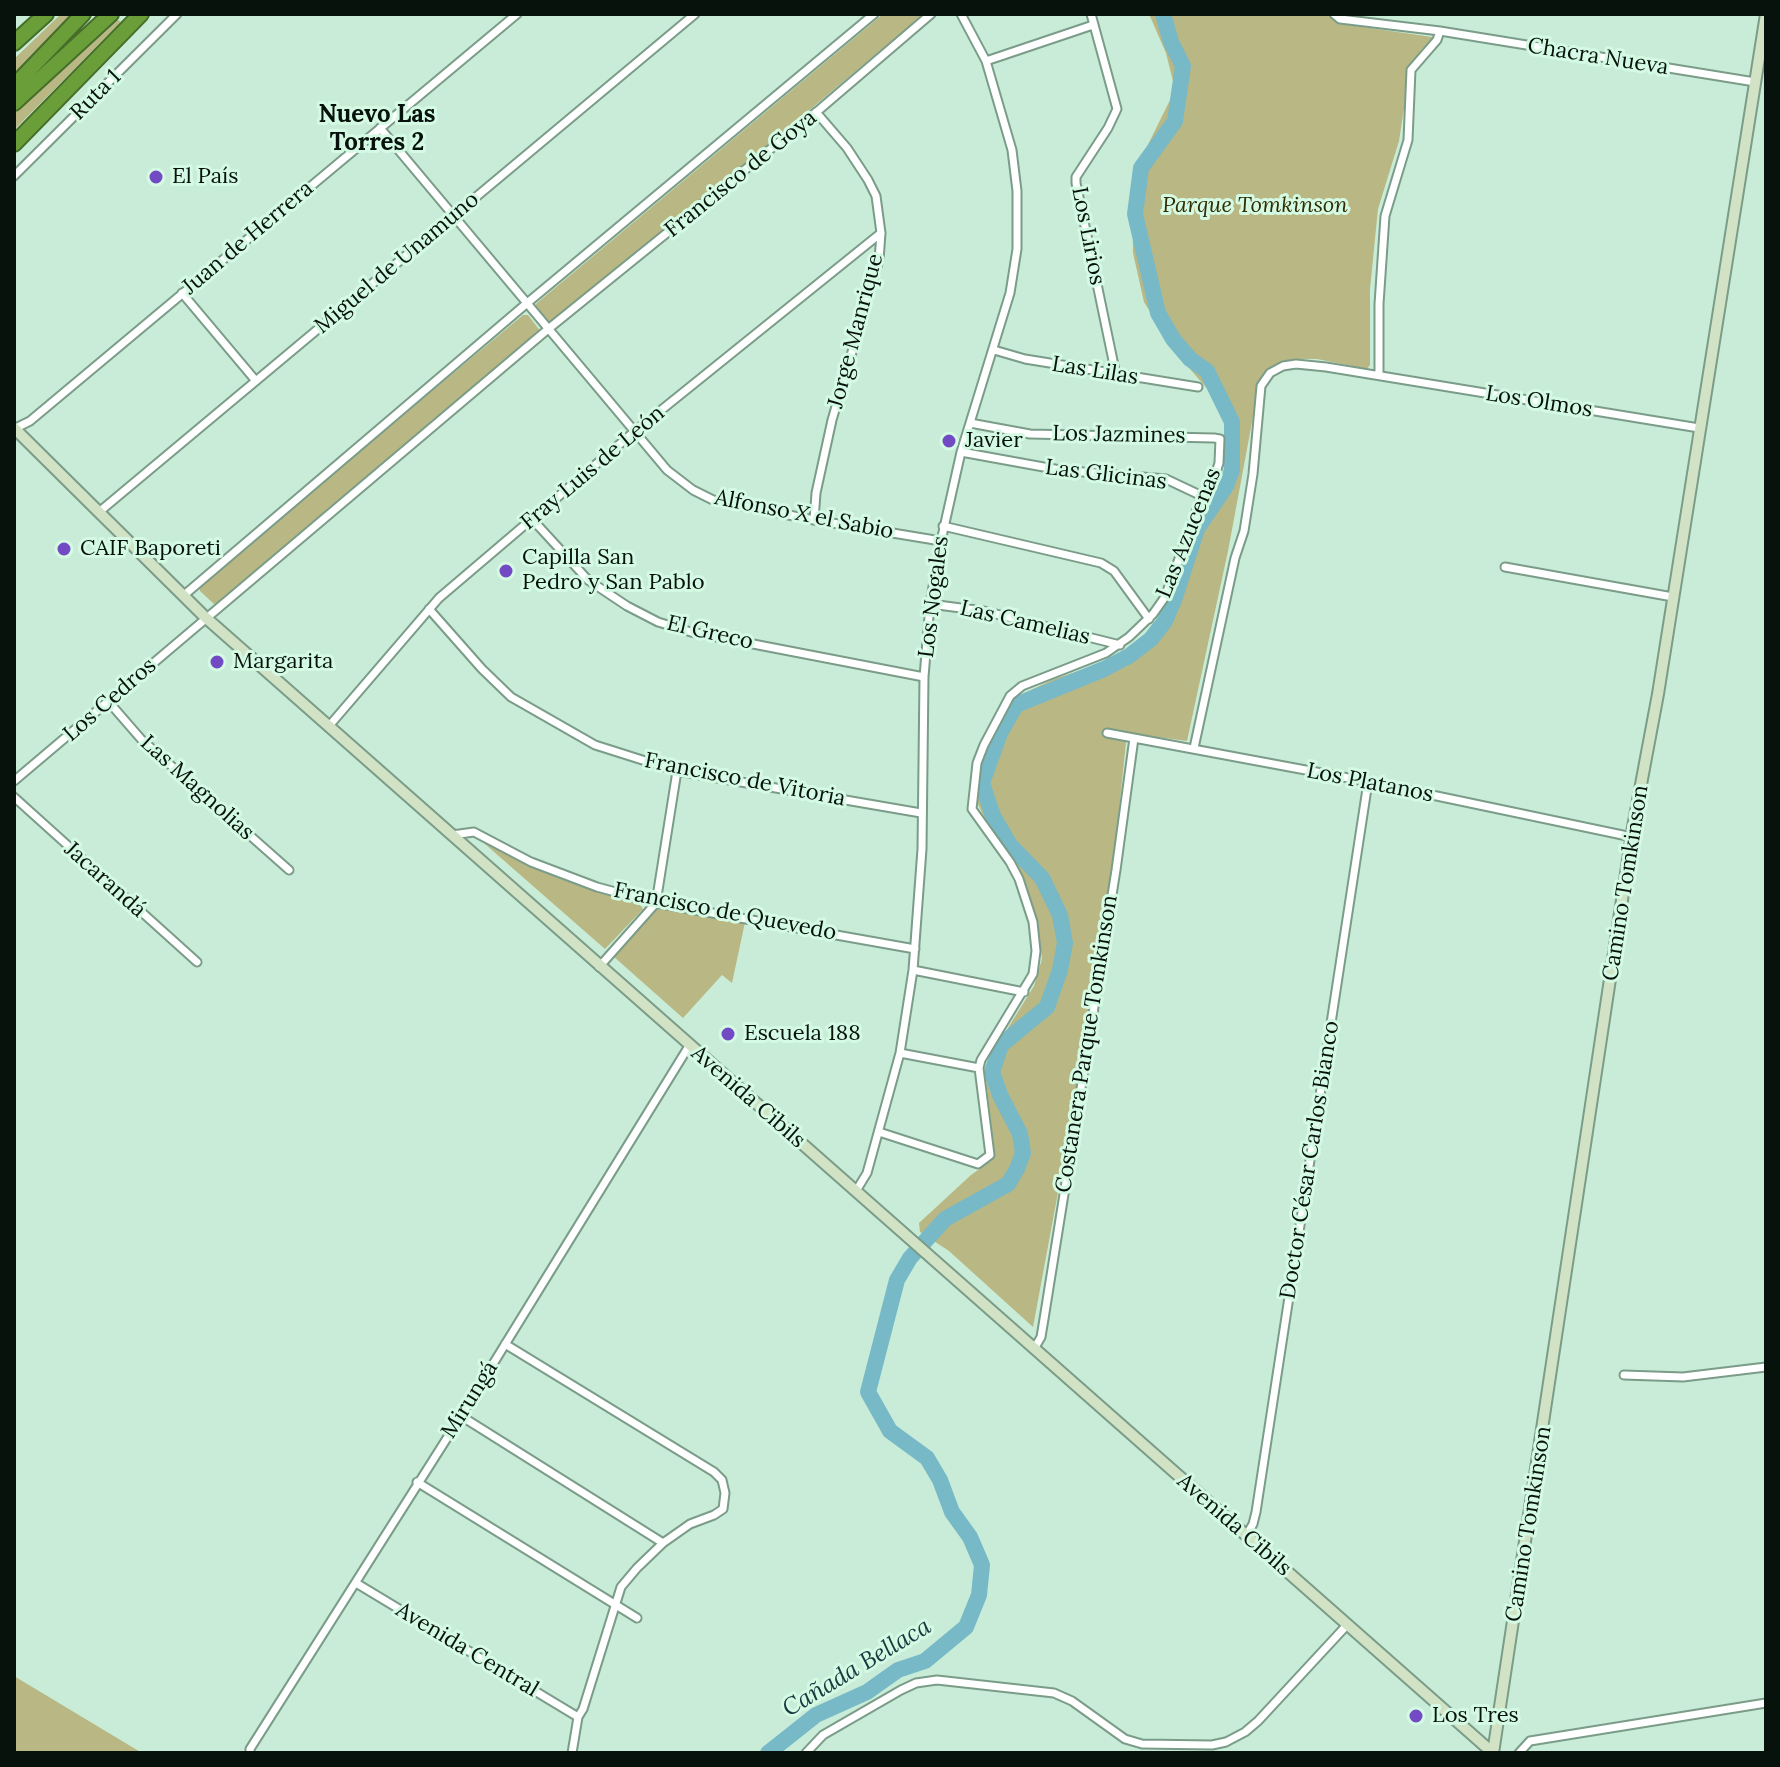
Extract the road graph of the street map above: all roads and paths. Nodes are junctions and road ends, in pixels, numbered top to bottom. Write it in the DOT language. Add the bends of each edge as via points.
graph roads {
  1 [pos="46,14"];
  2 [pos="83,14"];
  3 [pos="111,14"];
  4 [pos="141,14"];
  5 [pos="177,14"];
  6 [pos="517,14"];
  7 [pos="695,14"];
  8 [pos="874,14"];
  9 [pos="931,14"];
  10 [pos="961,14"];
  11 [pos="1091,14"];
  12 [pos="1334,14"];
  13 [pos="1766,14"];
  14 [pos="1093,25"];
  15 [pos="1440,31"];
  16 [pos="14,43"];
  17 [pos="986,61"];
  18 [pos="1755,82"];
  19 [pos="14,86"];
  20 [pos="14,103"];
  21 [pos="816,112"];
  22 [pos="380,128"];
  23 [pos="14,144"];
  24 [pos="14,176"];
  25 [pos="453,216"];
  26 [pos="881,233"];
  27 [pos="182,293"];
  28 [pos="526,304"];
  29 [pos="547,330"];
  30 [pos="994,350"];
  31 [pos="1379,374"];
  32 [pos="1116,375"];
  33 [pos="256,381"];
  34 [pos="1198,387"];
  35 [pos="970,423"];
  36 [pos="14,428"];
  37 [pos="1699,428"];
  38 [pos="634,432"];
  39 [pos="1220,439"];
  40 [pos="961,452"];
  41 [pos="1202,496"];
  42 [pos="99,512"];
  43 [pos="532,519"];
  44 [pos="814,520"];
  45 [pos="943,526"];
  46 [pos="941,541"];
  47 [pos="1505,567"];
  48 [pos="183,596"];
  49 [pos="1673,597"];
  50 [pos="930,604"];
  51 [pos="429,609"];
  52 [pos="205,617"];
  53 [pos="1149,619"];
  54 [pos="1120,645"];
  55 [pos="924,677"];
  56 [pos="108,701"];
  57 [pos="329,726"];
  58 [pos="1107,733"];
  59 [pos="1134,738"];
  60 [pos="1194,748"];
  61 [pos="677,771"];
  62 [pos="14,781"];
  63 [pos="1368,782"];
  64 [pos="14,797"];
  65 [pos="921,813"];
  66 [pos="450,835"];
  67 [pos="1632,837"];
  68 [pos="289,870"];
  69 [pos="656,903"];
  70 [pos="915,949"];
  71 [pos="197,962"];
  72 [pos="599,967"];
  73 [pos="913,970"];
  74 [pos="1024,992"];
  75 [pos="689,1046"];
  76 [pos="900,1053"];
  77 [pos="979,1068"];
  78 [pos="879,1132"];
  79 [pos="856,1191"];
  80 [pos="505,1344"];
  81 [pos="1034,1349"];
  82 [pos="1766,1367"];
  83 [pos="1624,1375"];
  84 [pos="461,1416"];
  85 [pos="417,1482"];
  86 [pos="1246,1536"];
  87 [pos="663,1543"];
  88 [pos="356,1583"];
  89 [pos="615,1604"];
  90 [pos="637,1618"];
  91 [pos="1347,1625"];
  92 [pos="1766,1703"];
  93 [pos="578,1717"];
  94 [pos="250,1753"];
  95 [pos="572,1753"];
  96 [pos="806,1753"];
  97 [pos="1493,1753"];
  98 [pos="1519,1753"];
  1 -- 16 [label="highway"];
  2 -- 19 [label="highway"];
  3 -- 20 [label="highway"];
  4 -- 23 [label="highway"];
  5 -- 24 [label="street, Ruta 1"];
  6 -- 22 [label="street, Juan de Herrera"];
  7 -- 25 [label="street, Miguel de Unamuno"];
  8 -- 28 [label="street, Francisco de Goya"];
  9 -- 21 [label="street, Francisco de Goya"];
  10 -- 17 [label="street, Los Nogales"];
  11 -- 14 [label="street, Los Lirios"];
  12 -- 15 [label="street"];
  13 -- 18 [label="street, Camino Tomkinson"];
  14 -- 17 [label="street"];
  14 -- 32 [label="street, Los Lirios" via="1117,109 1076,183"];
  15 -- 18 [label="street, Chacra Nueva"];
  15 -- 31 [label="street" via="1411,70 1408,140 1385,216"];
  17 -- 30 [label="street, Los Nogales" via="1012,150 1017,219 1010,293"];
  18 -- 37 [label="street, Camino Tomkinson"];
  21 -- 26 [label="street, Jorge Manrique" via="868,180"];
  21 -- 29 [label="street, Francisco de Goya"];
  22 -- 25 [label="street"];
  22 -- 27 [label="street, Juan de Herrera"];
  25 -- 28 [label="street"];
  25 -- 33 [label="street, Miguel de Unamuno"];
  26 -- 38 [label="street, Fray Luis de León"];
  26 -- 44 [label="street, Jorge Manrique" via="879,260 832,420"];
  27 -- 33 [label="street"];
  27 -- 36 [label="street, Juan de Herrera" via="30,421"];
  28 -- 29 [label="street"];
  28 -- 48 [label="street, Francisco de Goya"];
  29 -- 38 [label="street, Alfonso X el Sabio"];
  29 -- 52 [label="street, Francisco de Goya"];
  30 -- 32 [label="street, Las Lilas"];
  30 -- 35 [label="street, Los Nogales"];
  31 -- 37 [label="street, Los Olmos"];
  31 -- 60 [label="street" via="1296,364 1283,366 1264,380 1244,531"];
  32 -- 34 [label="street, Las Lilas"];
  33 -- 42 [label="street, Miguel de Unamuno"];
  35 -- 39 [label="street, Los Jazmines" via="1030,434"];
  35 -- 40 [label="street, Los Nogales"];
  36 -- 42 [label="street, Avenida Cibils"];
  37 -- 49 [label="street, Camino Tomkinson"];
  38 -- 43 [label="street, Fray Luis de León"];
  38 -- 44 [label="street, Alfonso X el Sabio" via="667,470 713,500"];
  39 -- 41 [label="street, Las Azucenas" via="1216,474"];
  40 -- 41 [label="street, Las Glicinas" via="1060,470 1166,479"];
  40 -- 45 [label="street, Los Nogales"];
  41 -- 53 [label="street, Las Azucenas" via="1165,597"];
  42 -- 48 [label="street, Avenida Cibils"];
  43 -- 51 [label="street, Fray Luis de León"];
  43 -- 55 [label="street, El Greco" via="588,580 658,622"];
  44 -- 46 [label="street, Alfonso X el Sabio"];
  45 -- 46 [label="street, Los Nogales"];
  45 -- 53 [label="street" via="1101,563 1114,571"];
  46 -- 50 [label="street, Los Nogales"];
  47 -- 49 [label="street"];
  48 -- 52 [label="street, Avenida Cibils"];
  49 -- 67 [label="street, Camino Tomkinson"];
  50 -- 54 [label="street, Las Camelias" via="984,611"];
  50 -- 55 [label="street, Los Nogales"];
  51 -- 57 [label="street, Fray Luis de León"];
  51 -- 61 [label="street, Francisco de Vitoria" via="511,697 595,745"];
  52 -- 56 [label="street, Los Cedros"];
  52 -- 57 [label="street, Avenida Cibils"];
  53 -- 54 [label="street, Las Azucenas"];
  54 -- 74 [label="street, Las Azucenas" via="1022,686 1010,696 977,763 972,809 1010,862 1033,922 1036,960"];
  55 -- 65 [label="street, Los Nogales"];
  56 -- 62 [label="street, Los Cedros"];
  56 -- 68 [label="street, Las Magnolias" via="141,739"];
  57 -- 66 [label="street, Avenida Cibils"];
  58 -- 59 [label="street, Los Platanos"];
  59 -- 60 [label="street, Los Platanos"];
  59 -- 81 [label="street, Costanera Parque Tomkinson" via="1044,1319"];
  60 -- 63 [label="street, Los Platanos"];
  61 -- 65 [label="street, Francisco de Vitoria"];
  61 -- 69 [label="street"];
  63 -- 67 [label="street, Los Platanos"];
  63 -- 86 [label="street, Doctor César Carlos Bianco" via="1256,1512"];
  64 -- 71 [label="street, Jacarandá"];
  65 -- 70 [label="street, Los Nogales"];
  66 -- 69 [label="street, Francisco de Quevedo" via="474,832 531,862"];
  66 -- 72 [label="street, Avenida Cibils"];
  67 -- 97 [label="street, Camino Tomkinson"];
  69 -- 70 [label="street, Francisco de Quevedo"];
  69 -- 72 [label="street"];
  70 -- 73 [label="street, Los Nogales"];
  72 -- 75 [label="street, Avenida Cibils"];
  73 -- 74 [label="street"];
  73 -- 76 [label="street, Los Nogales"];
  74 -- 77 [label="street, Las Azucenas"];
  75 -- 79 [label="street, Avenida Cibils"];
  75 -- 80 [label="street, Mirungá"];
  76 -- 77 [label="street"];
  76 -- 78 [label="street, Los Nogales"];
  77 -- 78 [label="street" via="988,1159 978,1164"];
  78 -- 79 [label="street, Los Nogales"];
  79 -- 81 [label="street, Avenida Cibils"];
  80 -- 84 [label="street, Mirungá"];
  80 -- 87 [label="street" via="722,1480 723,1509"];
  81 -- 86 [label="street, Avenida Cibils"];
  82 -- 83 [label="street" via="1683,1377"];
  84 -- 85 [label="street, Mirungá"];
  84 -- 87 [label="street"];
  85 -- 88 [label="street, Mirungá"];
  85 -- 89 [label="street"];
  86 -- 91 [label="street, Avenida Cibils"];
  87 -- 89 [label="street" via="621,1587"];
  88 -- 93 [label="street, Avenida Central"];
  88 -- 94 [label="street, Mirungá"];
  89 -- 90 [label="street"];
  89 -- 93 [label="street"];
  91 -- 96 [label="street" via="1245,1732 1226,1742 1142,1744 1125,1739 1054,1693 937,1680 893,1694 823,1735"];
  91 -- 97 [label="street, Avenida Cibils"];
  92 -- 98 [label="street" via="1530,1741"];
  93 -- 95 [label="street"];
}
